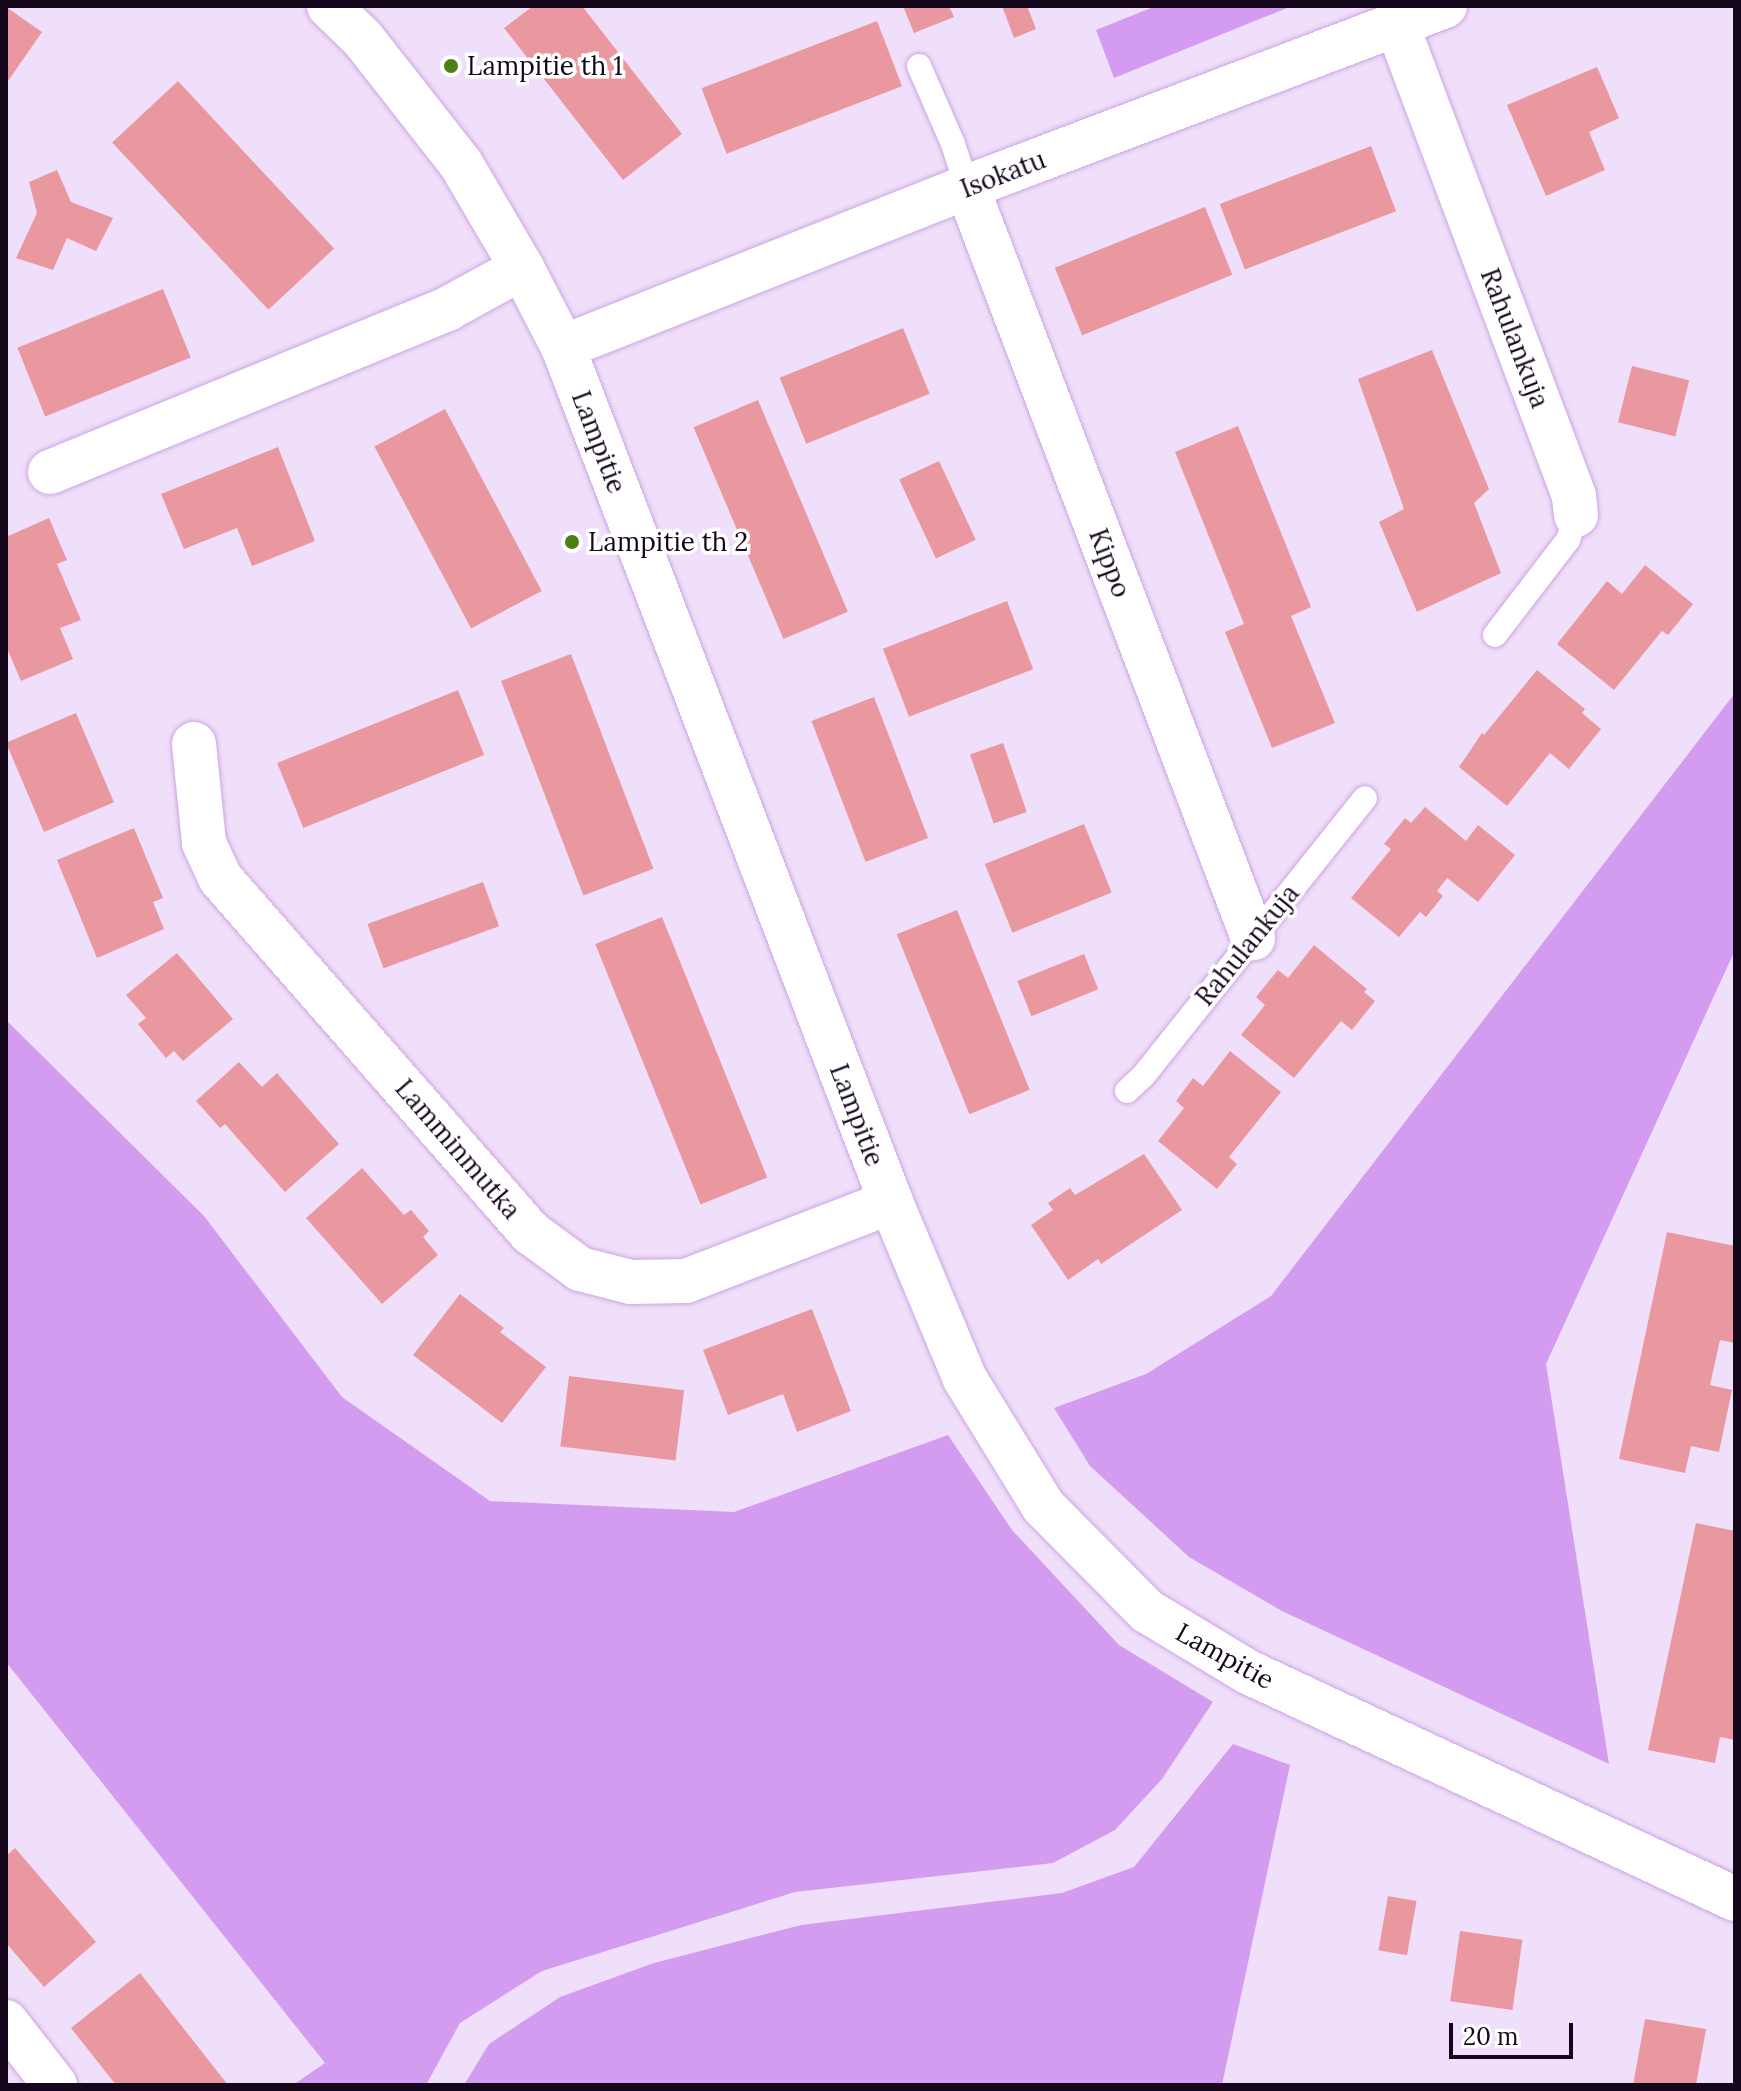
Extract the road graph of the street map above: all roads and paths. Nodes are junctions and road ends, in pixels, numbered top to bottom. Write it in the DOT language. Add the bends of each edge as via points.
graph roads {
  1 [pos="329,6"];
  2 [pos="1445,6"];
  3 [pos="1397,25"];
  4 [pos="919,66"];
  5 [pos="967,187"];
  6 [pos="522,268"];
  7 [pos="563,347"];
  8 [pos="50,472"];
  9 [pos="1576,515"];
  10 [pos="1495,635"];
  11 [pos="194,744"];
  12 [pos="1365,798"];
  13 [pos="1253,938"];
  14 [pos="1127,1091"];
  15 [pos="891,1202"];
  16 [pos="1735,1899"];
  17 [pos="6,2022"];
  18 [pos="55,2085"];
  1 -- 6 [label="street, Lampitie" via="363,39 461,164"];
  2 -- 3 [label="street, Isokatu"];
  3 -- 5 [label="street, Isokatu"];
  3 -- 9 [label="street, Rahulankuja" via="1574,496"];
  4 -- 5 [label="lane"];
  5 -- 7 [label="street, Isokatu"];
  5 -- 13 [label="street, Kippo"];
  6 -- 7 [label="street, Lampitie"];
  6 -- 8 [label="street" via="449,308"];
  7 -- 15 [label="street, Lampitie"];
  9 -- 10 [label="lane, Rahulankuja" via="1568,540"];
  11 -- 15 [label="street, Lamminmutka" via="204,843 220,878 531,1233 580,1269 631,1282 686,1281"];
  12 -- 13 [label="lane, Rahulankuja"];
  13 -- 14 [label="lane, Rahulankuja"];
  15 -- 16 [label="street, Lampitie" via="965,1379 1043,1506 1147,1611 1248,1672"];
  17 -- 18 [label="street"];
}
